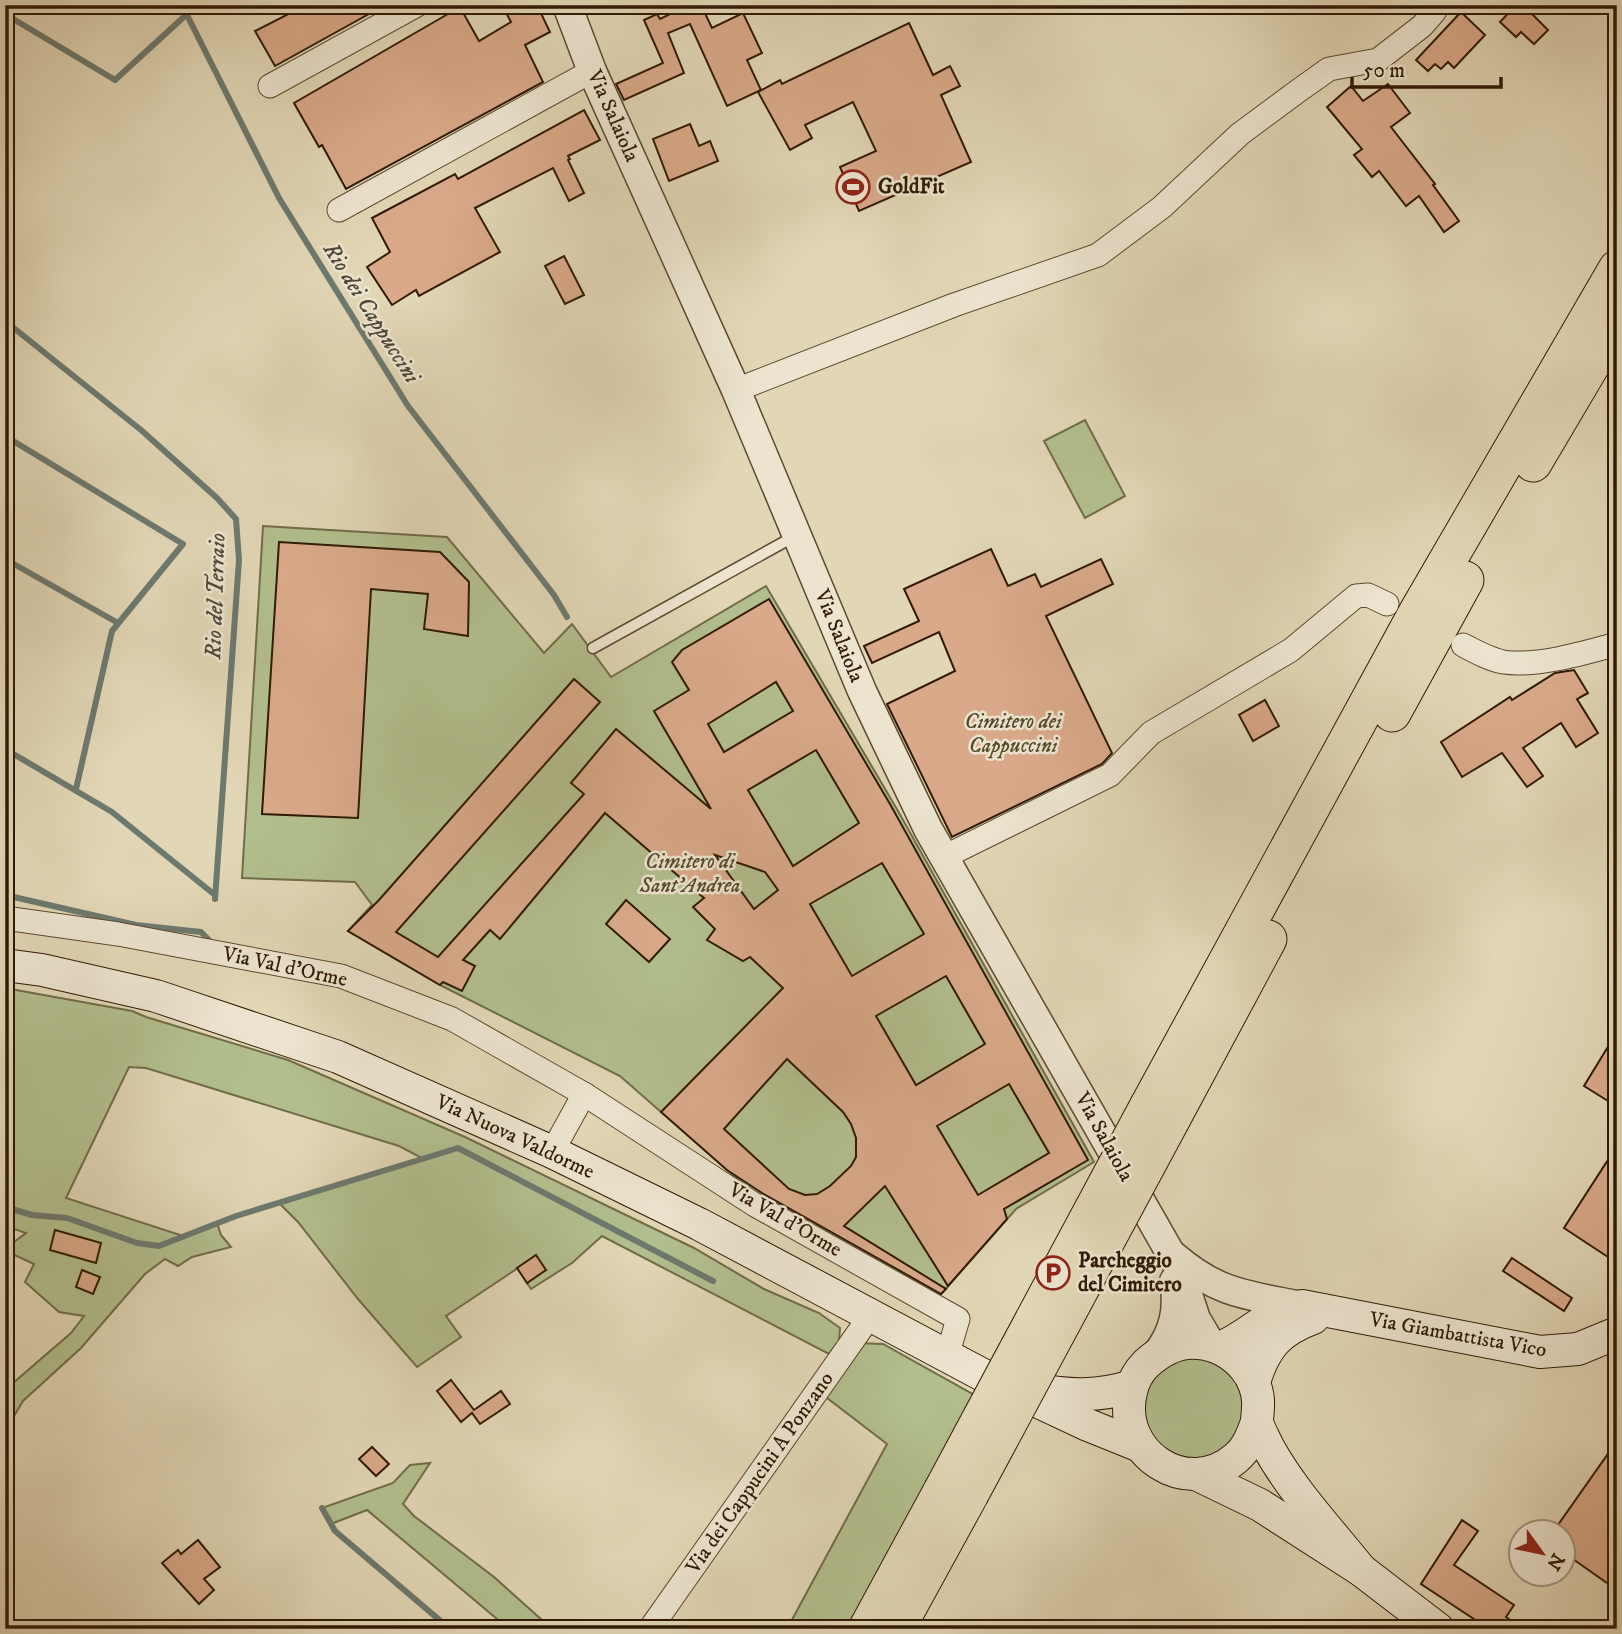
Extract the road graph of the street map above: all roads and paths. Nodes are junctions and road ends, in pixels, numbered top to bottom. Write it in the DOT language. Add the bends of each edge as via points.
graph roads {
  1 [pos="417,5"];
  2 [pos="567,5"];
  3 [pos="1435,11"];
  4 [pos="592,71"];
  5 [pos="271,86"];
  6 [pos="339,209"];
  7 [pos="1617,269"];
  8 [pos="1617,321"];
  9 [pos="736,390"];
  10 [pos="797,535"];
  11 [pos="1387,604"];
  12 [pos="1617,644"];
  13 [pos="1463,645"];
  14 [pos="593,648"];
  15 [pos="944,857"];
  16 [pos="5,919"];
  17 [pos="5,965"];
  18 [pos="584,1094"];
  19 [pos="1160,1112"];
  20 [pos="552,1152"];
  21 [pos="1167,1247"];
  22 [pos="1302,1306"];
  23 [pos="1338,1313"];
  24 [pos="870,1316"];
  25 [pos="1617,1333"];
  26 [pos="1216,1347"];
  27 [pos="1156,1354"];
  28 [pos="947,1356"];
  29 [pos="996,1382"];
  30 [pos="1254,1382"];
  31 [pos="1132,1386"];
  32 [pos="1257,1422"];
  33 [pos="1139,1446"];
  34 [pos="1196,1474"];
  35 [pos="956,1492"];
  36 [pos="1361,1570"];
  37 [pos="650,1629"];
  38 [pos="867,1629"];
  39 [pos="896,1629"];
  40 [pos="1438,1629"];
  1 -- 5 [label="street"];
  2 -- 4 [label="street, Via Salaiola"];
  3 -- 9 [label="street" via="1378,60 1329,69 1298,91 1240,134 1163,207 1098,255"];
  4 -- 6 [label="street"];
  4 -- 9 [label="street, Via Salaiola"];
  7 -- 19 [label="highway" via="1417,613"];
  8 -- 19 [label="highway"];
  9 -- 10 [label="street, Via Salaiola"];
  10 -- 14 [label="lane"];
  10 -- 15 [label="street, Via Salaiola" via="862,691"];
  11 -- 15 [label="street" via="1368,595 1356,596 1291,650 1151,733 1110,775"];
  12 -- 13 [label="street" via="1523,662 1493,660"];
  15 -- 21 [label="street, Via Salaiola"];
  16 -- 18 [label="street, Via Val d'Orme" via="118,934 341,976 452,1019"];
  17 -- 20 [label="main road, Via Nuova Valdorme" via="156,996 338,1057"];
  18 -- 20 [label="street"];
  18 -- 28 [label="street, Via Val d'Orme" via="755,1205 958,1319"];
  19 -- 35 [label="highway, bridge"];
  20 -- 24 [label="main road, Via Nuova Valdorme"];
  21 -- 22 [label="street" via="1191,1271 1220,1287"];
  21 -- 26 [label="street, Via Salaiola" via="1196,1319"];
  21 -- 27 [label="street, Via Salaiola" via="1177,1296 1173,1327"];
  22 -- 23 [label="main road, Via Giambattista Vico"];
  22 -- 26 [label="main road" via="1278,1312 1236,1342"];
  23 -- 25 [label="main road, Via Giambattista Vico" via="1540,1352 1578,1349"];
  23 -- 30 [label="main road, Via Giambattista Vico" via="1294,1325 1279,1335"];
  24 -- 28 [label="main road, Via Nuova Valdorme"];
  24 -- 37 [label="street, Via dei Cappucini A Ponzano"];
  26 -- 27 [label="main road" via="1184,1344"];
  26 -- 30 [label="main road" via="1234,1357"];
  27 -- 31 [label="main road"];
  28 -- 29 [label="main road, Via Nuova Valdorme"];
  29 -- 31 [label="main road, Via Nuova Valdorme" via="1087,1395"];
  29 -- 33 [label="main road, Via Nuova Valdorme"];
  30 -- 32 [label="main road"];
  31 -- 33 [label="main road" via="1129,1417"];
  32 -- 34 [label="main road" via="1250,1443 1235,1459 1217,1470"];
  32 -- 36 [label="main road" via="1280,1467"];
  33 -- 34 [label="main road" via="1161,1465"];
  34 -- 36 [label="main road" via="1260,1505"];
  35 -- 38 [label="highway"];
  35 -- 39 [label="highway"];
  36 -- 40 [label="main road"];
}
